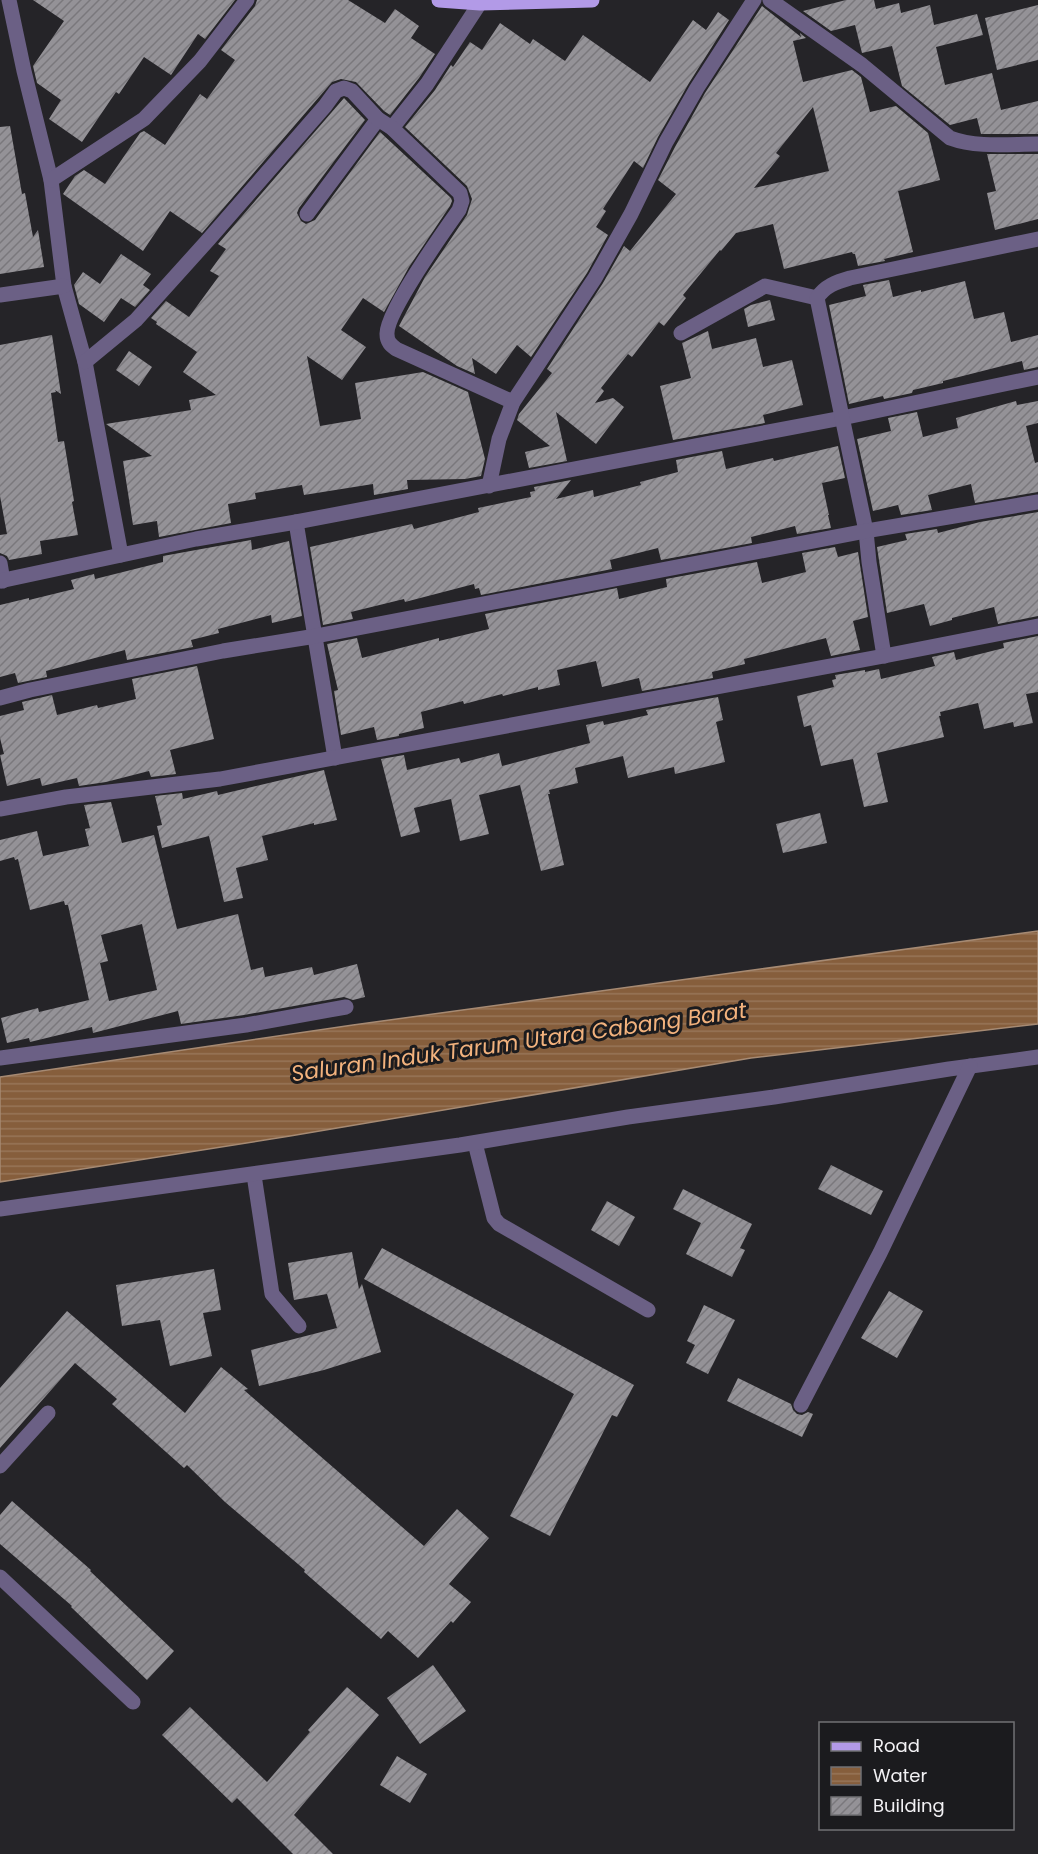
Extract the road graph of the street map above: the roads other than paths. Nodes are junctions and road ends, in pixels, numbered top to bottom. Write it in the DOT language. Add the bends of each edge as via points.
graph roads {
  1 [pos="9,0"];
  2 [pos="247,0"];
  3 [pos="439,0"];
  4 [pos="592,0"];
  5 [pos="754,0"];
  6 [pos="770,0"];
  7 [pos="480,3"];
  8 [pos="378,119"];
  9 [pos="392,128"];
  10 [pos="1038,144"];
  11 [pos="51,180"];
  12 [pos="307,214"];
  13 [pos="1038,239"];
  14 [pos="64,286"];
  15 [pos="0,295"];
  16 [pos="817,298"];
  17 [pos="681,333"];
  18 [pos="85,362"];
  19 [pos="1038,377"];
  20 [pos="513,402"];
  21 [pos="842,418"];
  22 [pos="489,486"];
  23 [pos="1038,502"];
  24 [pos="296,522"];
  25 [pos="866,531"];
  26 [pos="121,555"];
  27 [pos="0,563"];
  28 [pos="2,581"];
  29 [pos="1038,626"];
  30 [pos="316,636"];
  31 [pos="884,656"];
  32 [pos="0,698"];
  33 [pos="335,758"];
  34 [pos="0,809"];
  35 [pos="346,1007"];
  36 [pos="1038,1057"];
  37 [pos="0,1058"];
  38 [pos="970,1066"];
  39 [pos="475,1143"];
  40 [pos="254,1175"];
  41 [pos="0,1209"];
  42 [pos="648,1310"];
  43 [pos="299,1326"];
  44 [pos="801,1405"];
  45 [pos="48,1413"];
  46 [pos="0,1466"];
  47 [pos="0,1577"];
  48 [pos="133,1702"];
  1 -- 11 [label="street"];
  2 -- 11 [label="street" via="200,62 144,119"];
  3 -- 7 [label="main road"];
  4 -- 7 [label="main road"];
  5 -- 20 [label="street" via="697,88 595,278"];
  6 -- 10 [label="street" via="862,65 950,138 974,144"];
  7 -- 9 [label="street" via="427,84"];
  8 -- 9 [label="street"];
  8 -- 12 [label="street"];
  8 -- 18 [label="street" via="352,91 336,91 136,320"];
  9 -- 20 [label="street" via="460,194 462,201 390,320 388,342"];
  11 -- 14 [label="street"];
  13 -- 16 [label="street" via="850,278 822,290"];
  14 -- 15 [label="street"];
  14 -- 18 [label="street"];
  16 -- 17 [label="street" via="765,286"];
  16 -- 21 [label="street"];
  18 -- 26 [label="street"];
  19 -- 21 [label="street"];
  20 -- 22 [label="street" via="499,439"];
  21 -- 22 [label="street"];
  21 -- 25 [label="street"];
  22 -- 24 [label="street"];
  23 -- 25 [label="street"];
  24 -- 26 [label="street"];
  24 -- 30 [label="street"];
  25 -- 30 [label="street"];
  25 -- 31 [label="street"];
  26 -- 28 [label="street"];
  27 -- 28 [label="street"];
  29 -- 31 [label="street"];
  30 -- 32 [label="street" via="223,651"];
  30 -- 33 [label="street"];
  31 -- 33 [label="street"];
  33 -- 34 [label="street" via="220,779"];
  35 -- 37 [label="street" via="246,1025"];
  36 -- 38 [label="street"];
  38 -- 39 [label="street"];
  38 -- 44 [label="street"];
  39 -- 40 [label="street"];
  39 -- 42 [label="street" via="494,1218 499,1224"];
  40 -- 41 [label="street"];
  40 -- 43 [label="street" via="272,1294"];
  45 -- 46 [label="street"];
  47 -- 48 [label="street"];
}
